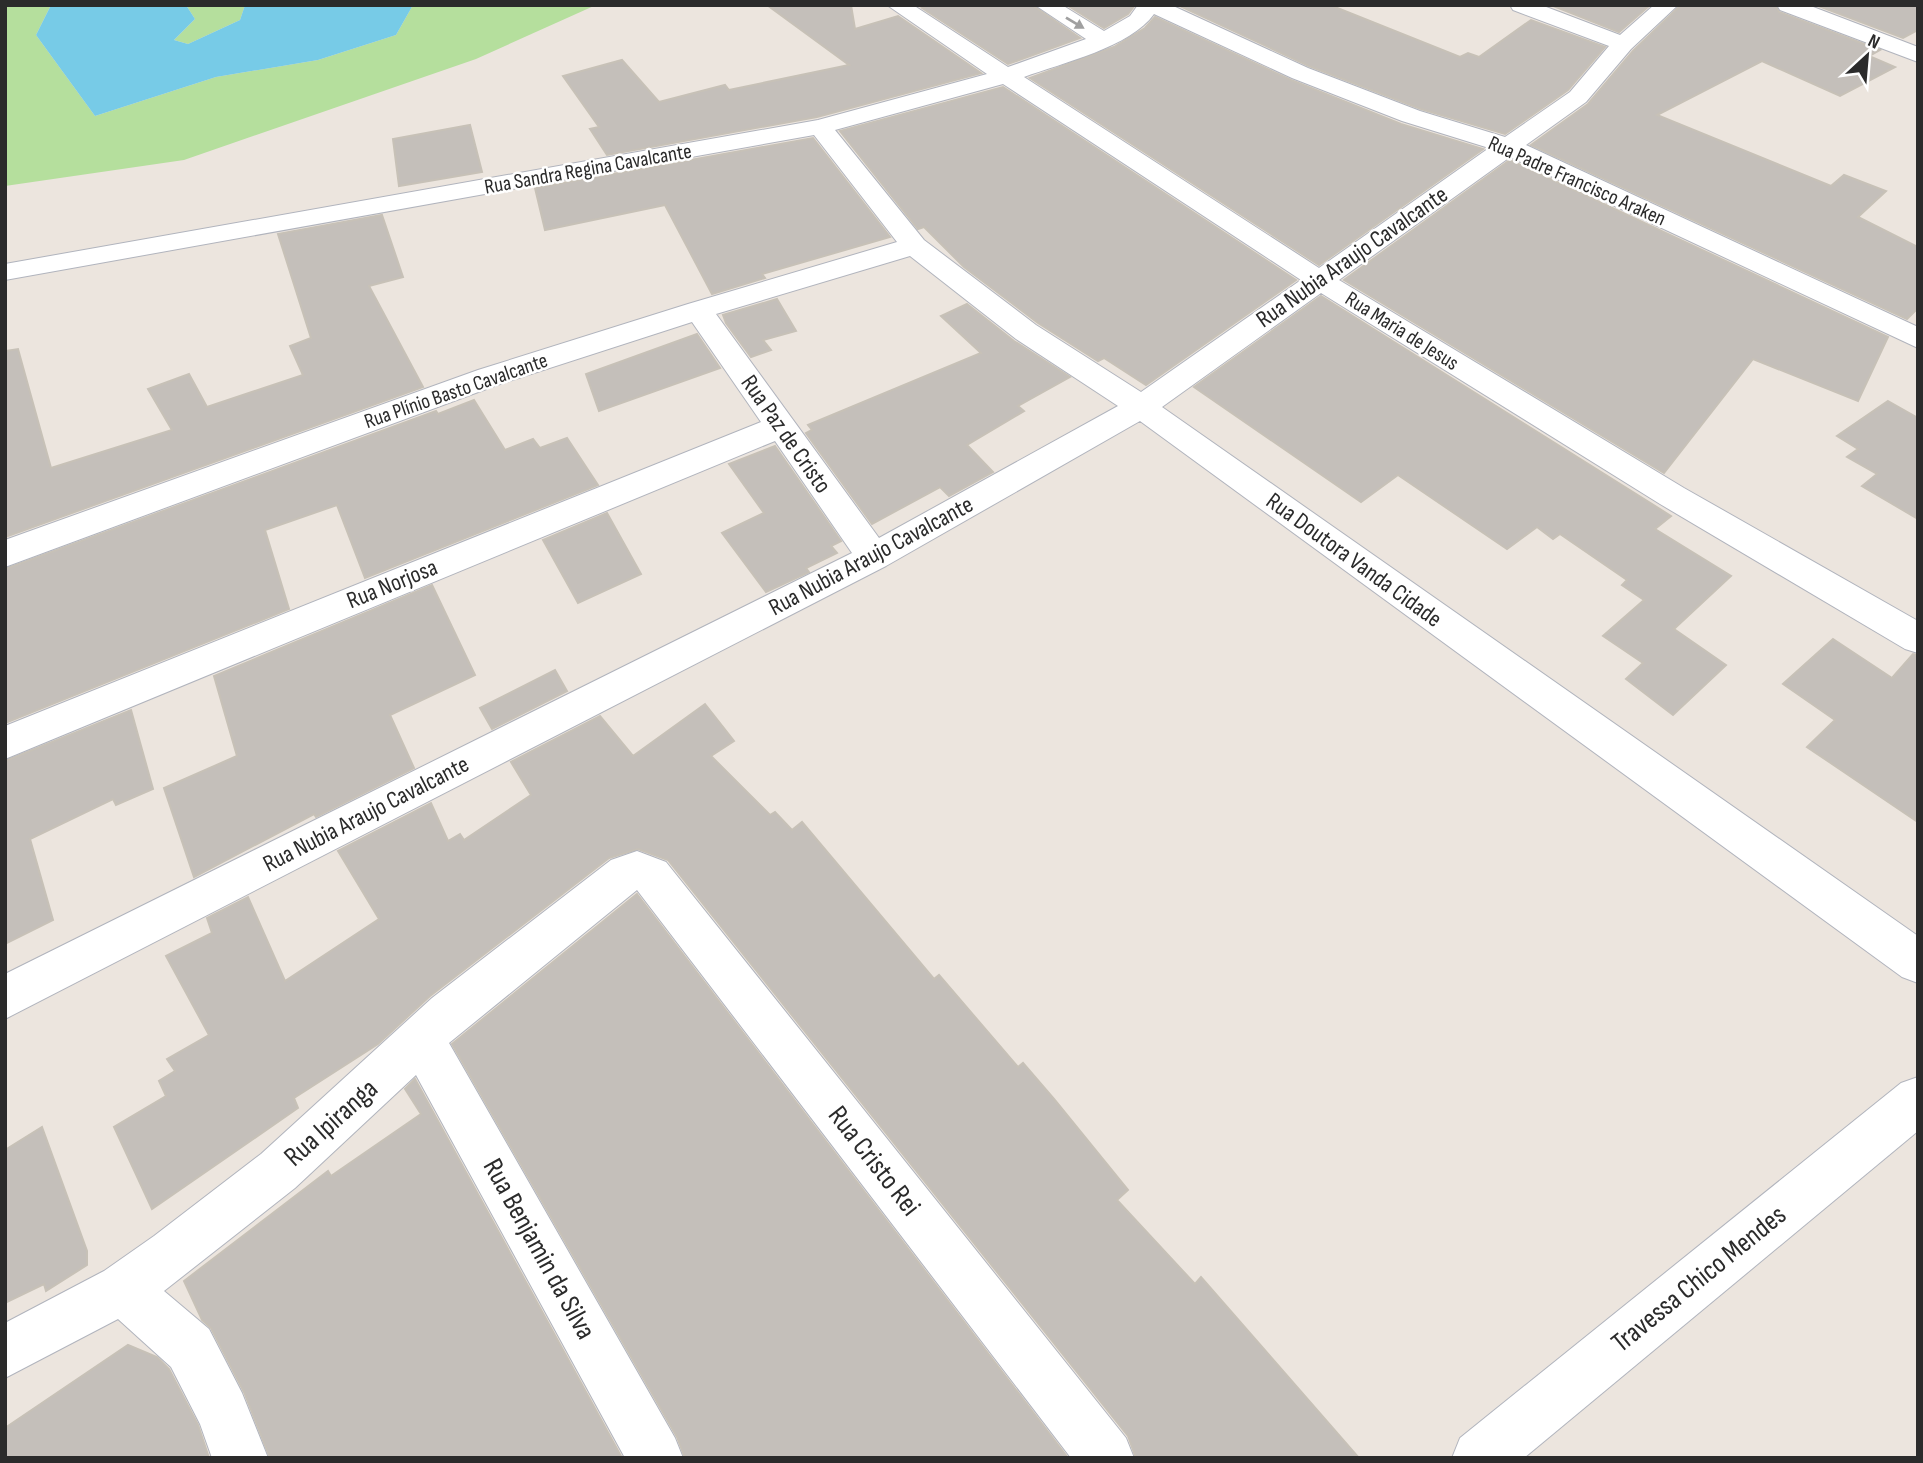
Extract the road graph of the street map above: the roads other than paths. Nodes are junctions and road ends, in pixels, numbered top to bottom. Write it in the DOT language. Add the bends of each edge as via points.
graph roads {
  1 [pos="898,5"];
  2 [pos="1046,5"];
  3 [pos="1151,5"];
  4 [pos="1521,5"];
  5 [pos="1667,5"];
  6 [pos="1788,5"];
  7 [pos="1104,40"];
  8 [pos="1623,44"];
  9 [pos="1918,55"];
  10 [pos="1005,76"];
  11 [pos="820,127"];
  12 [pos="1510,147"];
  13 [pos="914,246"];
  14 [pos="5,272"];
  15 [pos="1319,280"];
  16 [pos="698,310"];
  17 [pos="1918,339"];
  18 [pos="1141,407"];
  19 [pos="779,427"];
  20 [pos="5,554"];
  21 [pos="874,557"];
  22 [pos="1911,624"];
  23 [pos="5,743"];
  24 [pos="638,870"];
  25 [pos="1918,962"];
  26 [pos="5,996"];
  27 [pos="422,1040"];
  28 [pos="1918,1100"];
  29 [pos="122,1289"];
  30 [pos="5,1352"];
  31 [pos="240,1458"];
  32 [pos="655,1458"];
  33 [pos="1106,1458"];
  34 [pos="1480,1458"];
  1 -- 10 [label="street, Rua Maria de Jesus"];
  2 -- 7 [label="street, one-way"];
  3 -- 7 [label="street, Rua Sandra Regina Cavalcante" via="1126,30"];
  3 -- 12 [label="street, Rua Padre Francisco Araken" via="1300,73"];
  4 -- 8 [label="street"];
  5 -- 8 [label="street, Rua Nubia Araujo Cavalcante"];
  6 -- 9 [label="street"];
  7 -- 10 [label="street, Rua Sandra Regina Cavalcante"];
  8 -- 12 [label="street, Rua Nubia Araujo Cavalcante" via="1578,97"];
  10 -- 11 [label="street, Rua Sandra Regina Cavalcante"];
  10 -- 15 [label="street, Rua Maria de Jesus"];
  11 -- 13 [label="street, Rua Doutora Vanda Cidade"];
  11 -- 14 [label="street, Rua Sandra Regina Cavalcante"];
  12 -- 15 [label="street, Rua Nubia Araujo Cavalcante"];
  12 -- 17 [label="street, Rua Padre Francisco Araken"];
  13 -- 16 [label="street, Rua Plínio Basto Cavalcante"];
  13 -- 18 [label="street, Rua Doutora Vanda Cidade" via="1026,332"];
  15 -- 18 [label="street, Rua Nubia Araujo Cavalcante"];
  15 -- 22 [label="street, Rua Maria de Jesus" via="1672,496"];
  16 -- 19 [label="street, Rua Paz de Cristo"];
  16 -- 20 [label="street, Rua Plínio Basto Cavalcante" via="489,377"];
  18 -- 21 [label="street, Rua Nubia Araujo Cavalcante"];
  18 -- 25 [label="street, Rua Doutora Vanda Cidade"];
  19 -- 21 [label="street, Rua Paz de Cristo"];
  19 -- 23 [label="street, Rua Norjosa"];
  21 -- 26 [label="street, Rua Nubia Araujo Cavalcante"];
  24 -- 27 [label="street, Rua Ipiranga" via="626,873 448,1014"];
  24 -- 33 [label="street, Rua Cristo Rei" via="651,876"];
  27 -- 29 [label="street, Rua Ipiranga" via="278,1171"];
  27 -- 32 [label="street, Rua Benjamin da Silva"];
  28 -- 34 [label="street, Travessa Chico Mendes"];
  29 -- 30 [label="street, Rua Ipiranga"];
  29 -- 31 [label="street" via="190,1348 223,1412"];
}
